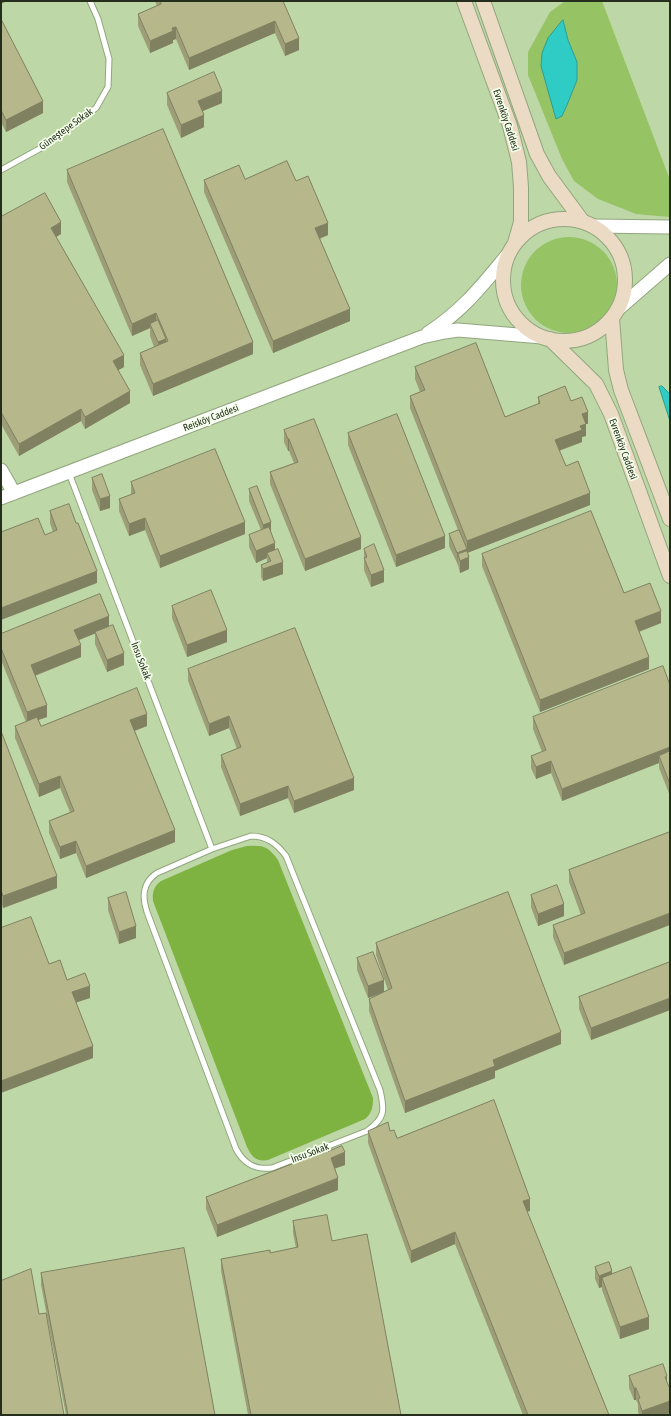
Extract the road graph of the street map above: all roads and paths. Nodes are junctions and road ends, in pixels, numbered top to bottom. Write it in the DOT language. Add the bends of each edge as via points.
graph roads {
  1 [pos="90,1"];
  2 [pos="464,1"];
  3 [pos="483,1"];
  4 [pos="1,170"];
  5 [pos="588,224"];
  6 [pos="670,227"];
  7 [pos="513,248"];
  8 [pos="670,264"];
  9 [pos="615,314"];
  10 [pos="422,337"];
  11 [pos="546,338"];
  12 [pos="1,470"];
  13 [pos="69,473"];
  14 [pos="14,493"];
  15 [pos="1,498"];
  16 [pos="670,519"];
  17 [pos="670,576"];
  18 [pos="212,849"];
  1 -- 4 [label="lane, Güneştepe Sokak" via="109,59 108,87 96,108 41,148"];
  2 -- 7 [label="main road, Evrenköy Caddesi" via="510,126 519,162 521,222"];
  3 -- 5 [label="main road, Evrenköy Caddesi" via="537,154 549,176"];
  5 -- 6 [label="street"];
  5 -- 7 [label="main road" via="564,219 546,222 529,231"];
  5 -- 9 [label="main road" via="601,231 611,242 623,263 624,292"];
  7 -- 10 [label="street, Reisköy Caddesi" via="467,303"];
  7 -- 11 [label="main road" via="506,261 503,280 506,299 521,323 532,332"];
  8 -- 9 [label="street"];
  9 -- 11 [label="main road" via="598,330 582,338 563,341"];
  9 -- 16 [label="main road, Evrenköy Caddesi" via="616,370 621,390"];
  10 -- 11 [label="street, Reisköy Caddesi" via="458,330"];
  10 -- 13 [label="street, Reisköy Caddesi"];
  11 -- 17 [label="main road, Evrenköy Caddesi" via="591,377 601,391"];
  12 -- 14 [label="street"];
  13 -- 14 [label="street, Reisköy Caddesi"];
  13 -- 18 [label="lane, İnsu Sokak"];
  14 -- 15 [label="street, Reisköy Caddesi"];
  18 -- 18 [label="lane, İnsu Sokak" via="151,877 143,898 239,1154 244,1161 257,1168 272,1168 367,1130 378,1123 383,1115 384,1105 286,856 276,844 258,836 244,837"];
}
